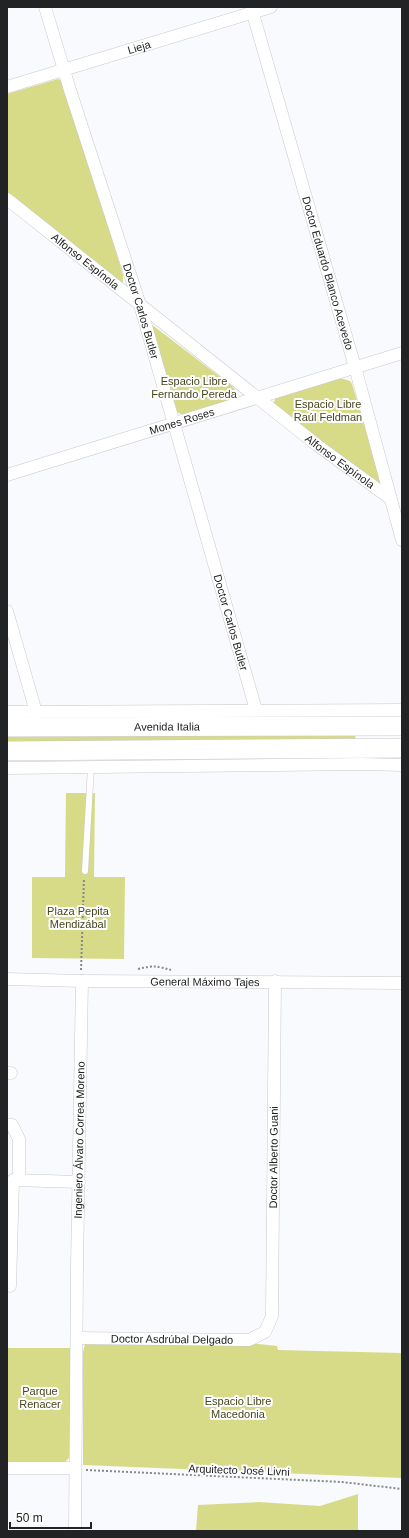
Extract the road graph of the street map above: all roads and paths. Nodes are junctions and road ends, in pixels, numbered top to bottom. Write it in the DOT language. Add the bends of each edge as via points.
graph roads {
  1 [pos="45,7"];
  2 [pos="271,7"];
  3 [pos="252,10"];
  4 [pos="64,69"];
  5 [pos="7,87"];
  6 [pos="7,199"];
  7 [pos="140,305"];
  8 [pos="402,353"];
  9 [pos="355,367"];
  10 [pos="257,397"];
  11 [pos="174,423"];
  12 [pos="7,475"];
  13 [pos="391,499"];
  14 [pos="402,540"];
  15 [pos="7,611"];
  16 [pos="256,710"];
  17 [pos="402,710"];
  18 [pos="7,712"];
  19 [pos="36,712"];
  20 [pos="327,718"];
  21 [pos="360,718"];
  22 [pos="402,721"];
  23 [pos="402,726"];
  24 [pos="7,727"];
  25 [pos="402,739"];
  26 [pos="402,748"];
  27 [pos="7,751"];
  28 [pos="362,756"];
  29 [pos="91,758"];
  30 [pos="402,765"];
  31 [pos="7,768"];
  32 [pos="84,871"];
  33 [pos="7,979"];
  34 [pos="82,981"];
  35 [pos="275,981"];
  36 [pos="402,982"];
  37 [pos="7,1125"];
  38 [pos="19,1180"];
  39 [pos="79,1182"];
  40 [pos="10,1286"];
  41 [pos="265,1332"];
  42 [pos="77,1338"];
  43 [pos="7,1468"];
  44 [pos="75,1468"];
  45 [pos="402,1489"];
  46 [pos="75,1531"];
  1 -- 4 [label="street, Doctor Carlos Butler"];
  2 -- 3 [label="street, Lieja"];
  3 -- 4 [label="street, Lieja"];
  3 -- 9 [label="street, Doctor Eduardo Blanco Acevedo"];
  4 -- 5 [label="street, Lieja"];
  4 -- 7 [label="street, Doctor Carlos Butler"];
  6 -- 7 [label="street, Alfonso Espínola"];
  7 -- 10 [label="street, Alfonso Espínola"];
  7 -- 11 [label="street, Doctor Carlos Butler"];
  8 -- 9 [label="street, Mones Roses"];
  9 -- 10 [label="street, Mones Roses"];
  9 -- 13 [label="street, Doctor Eduardo Blanco Acevedo"];
  10 -- 11 [label="street, Mones Roses"];
  10 -- 13 [label="street, Alfonso Espínola"];
  11 -- 12 [label="street, Mones Roses"];
  11 -- 16 [label="street, Doctor Carlos Butler"];
  13 -- 14 [label="street, Doctor Eduardo Blanco Acevedo"];
  15 -- 19 [label="street"];
  16 -- 19 [label="street, Avenida Italia"];
  16 -- 20 [label="street, Avenida Italia"];
  17 -- 21 [label="street, Avenida Italia"];
  18 -- 19 [label="street, Avenida Italia"];
  20 -- 21 [label="main road, Avenida Italia"];
  20 -- 24 [label="main road, Avenida Italia"];
  21 -- 22 [label="street, Avenida Italia"];
  21 -- 23 [label="main road, Avenida Italia"];
  21 -- 28 [label="street"];
  25 -- 28 [label="main road" via="366,744"];
  26 -- 28 [label="main road, Avenida Italia"];
  27 -- 29 [label="main road, Avenida Italia"];
  28 -- 29 [label="main road, Avenida Italia"];
  28 -- 30 [label="street, Avenida Italia"];
  29 -- 31 [label="street, Avenida Italia"];
  29 -- 32 [label="lane"];
  32 -- 34 [label="path"];
  33 -- 34 [label="street, General Máximo Tajes"];
  34 -- 35 [label="street, General Máximo Tajes"];
  34 -- 39 [label="street, Ingeniero Álvaro Correa Moreno"];
  35 -- 36 [label="street, General Máximo Tajes"];
  35 -- 41 [label="street, Doctor Alberto Guani" via="272,1316"];
  37 -- 38 [label="street" via="12,1125 20,1139"];
  38 -- 39 [label="street"];
  38 -- 40 [label="street" via="13,1180"];
  39 -- 42 [label="street, Ingeniero Álvaro Correa Moreno"];
  41 -- 42 [label="street, Doctor Asdrúbal Delgado" via="249,1340"];
  42 -- 44 [label="street, Ingeniero Álvaro Correa Moreno"];
  43 -- 44 [label="street"];
  44 -- 45 [label="path, Arquitecto José Livni" via="95,1472 342,1482"];
  44 -- 46 [label="street, Ingeniero Álvaro Correa Moreno"];
}
